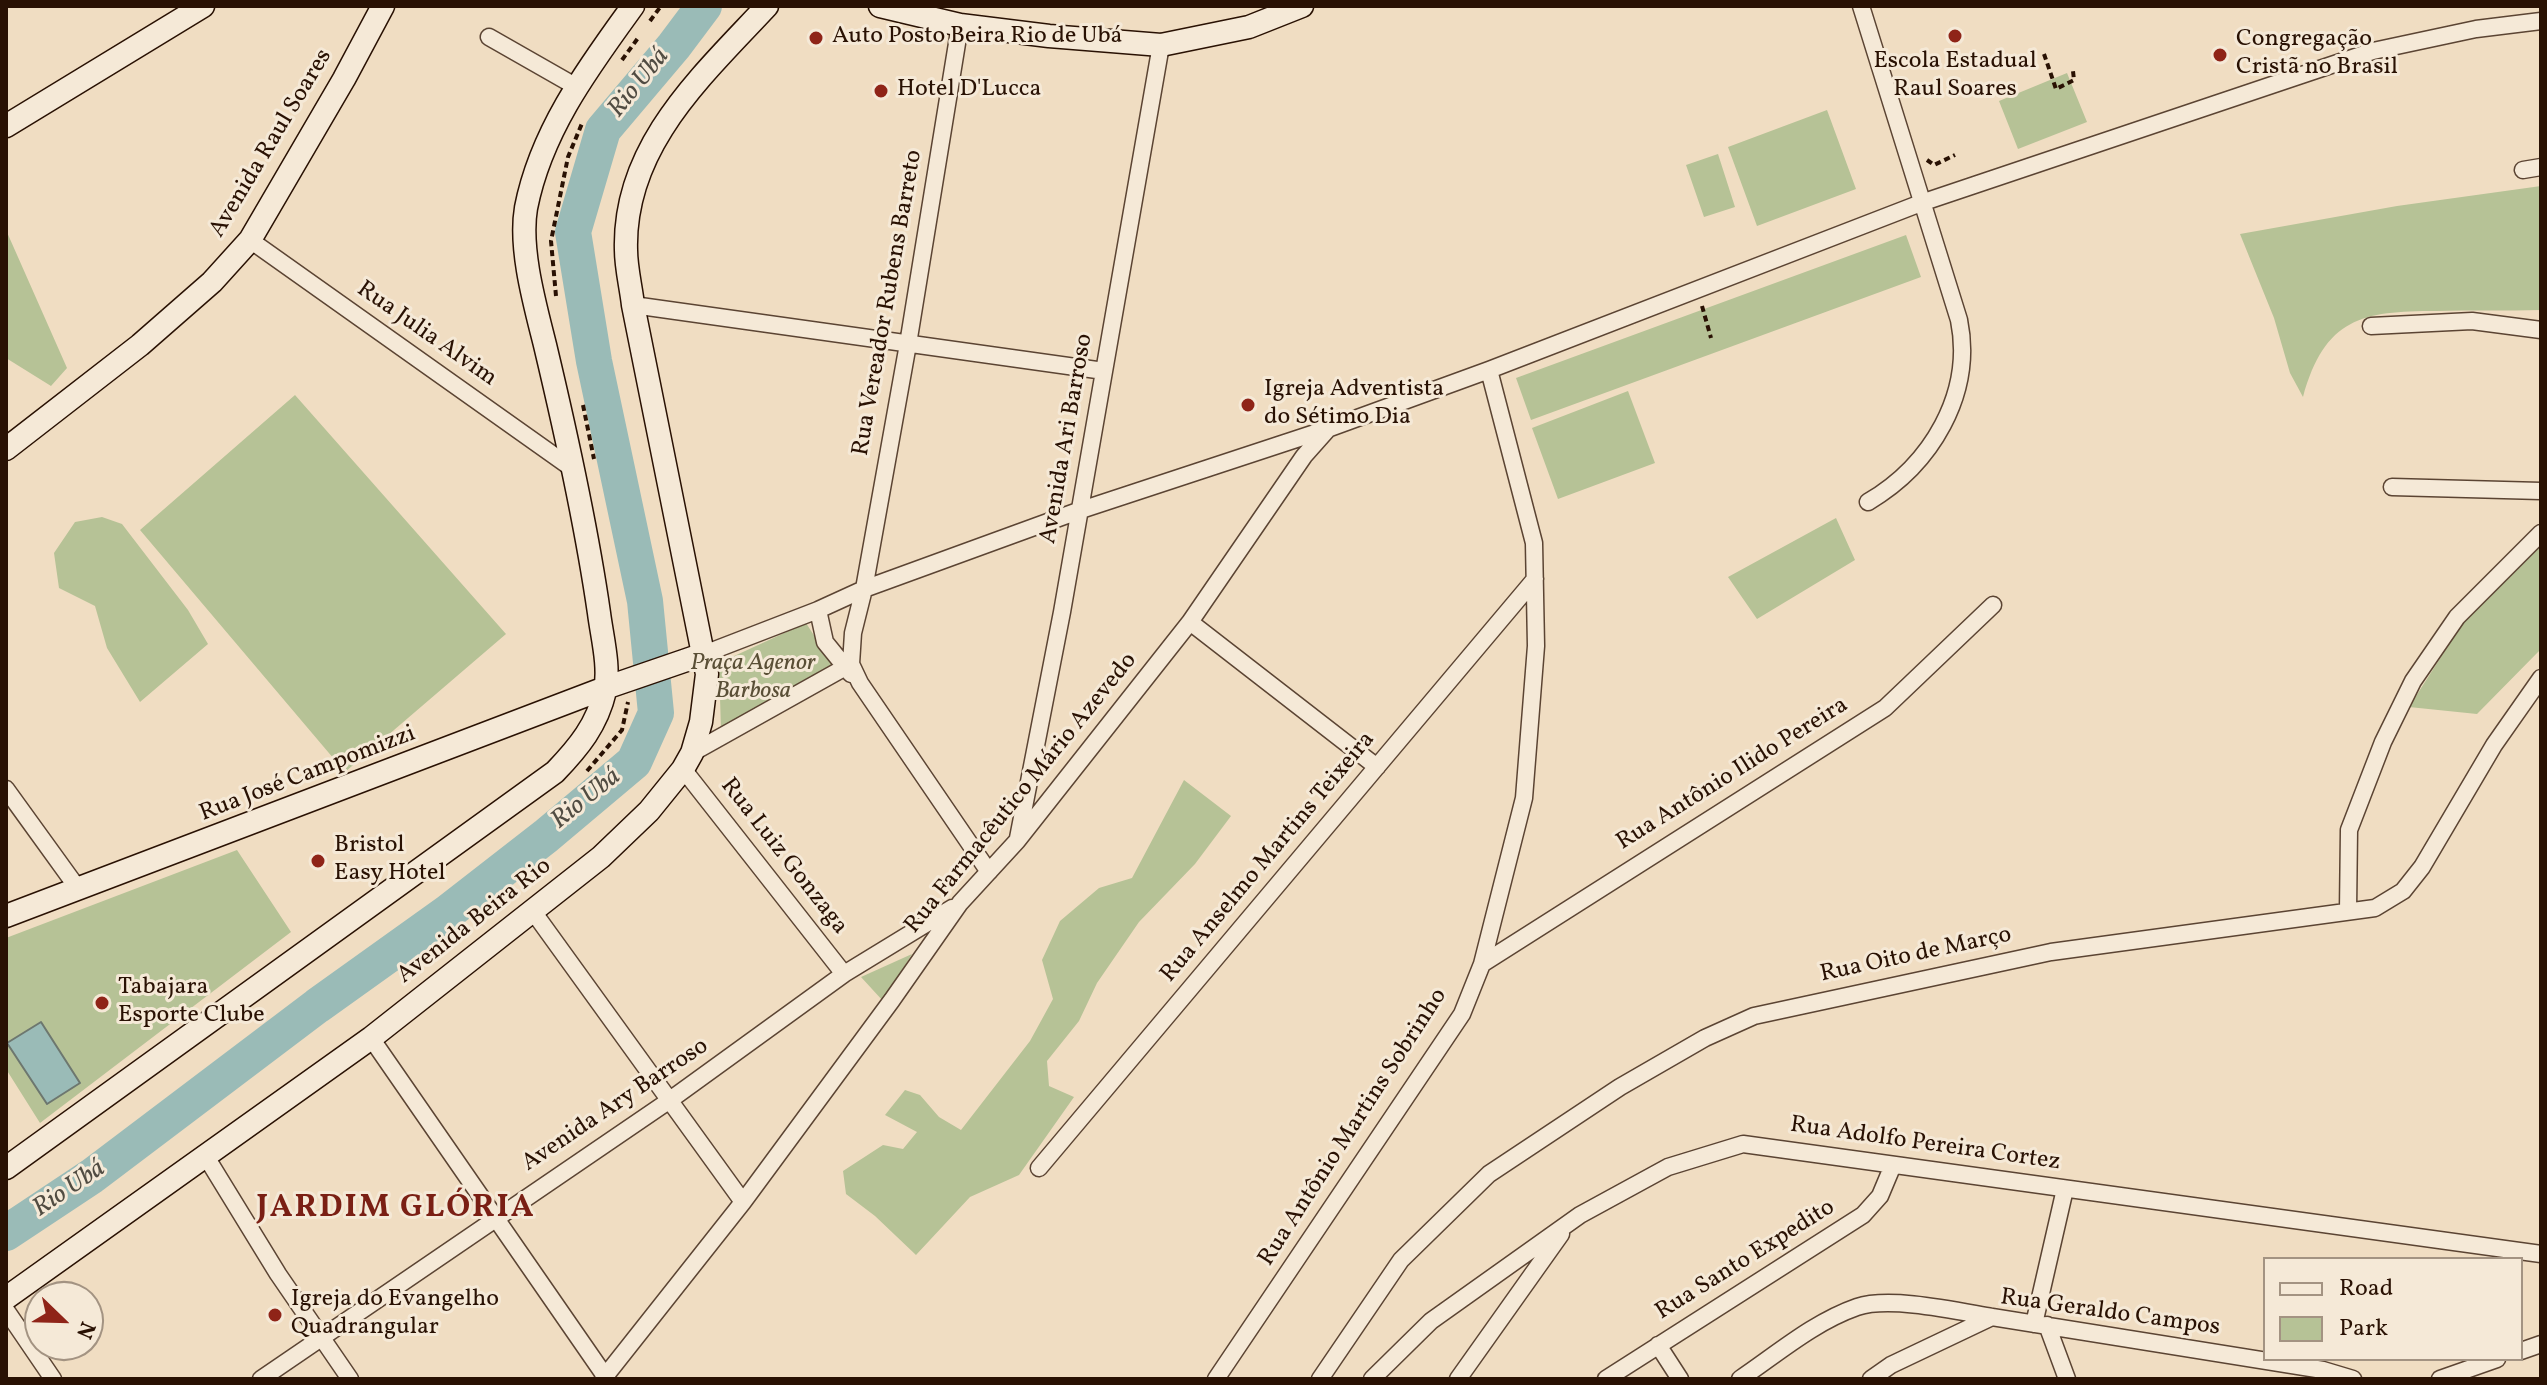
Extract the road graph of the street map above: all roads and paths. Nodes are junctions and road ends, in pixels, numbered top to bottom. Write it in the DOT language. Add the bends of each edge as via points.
graph roads {
  1 [pos="203,6"];
  2 [pos="633,6"];
  3 [pos="661,6"];
  4 [pos="767,6"];
  5 [pos="880,6"];
  6 [pos="1302,6"];
  7 [pos="1861,6"];
  8 [pos="375,11"];
  9 [pos="2541,21"];
  10 [pos="960,25"];
  11 [pos="489,37"];
  12 [pos="1161,45"];
  13 [pos="2044,54"];
  14 [pos="616,69"];
  15 [pos="2073,71"];
  16 [pos="575,86"];
  17 [pos="584,120"];
  18 [pos="6,126"];
  19 [pos="1925,154"];
  20 [pos="1955,155"];
  21 [pos="2541,167"];
  22 [pos="2523,170"];
  23 [pos="1921,203"];
  24 [pos="250,240"];
  25 [pos="633,305"];
  26 [pos="1702,306"];
  27 [pos="559,308"];
  28 [pos="2371,326"];
  29 [pos="2541,330"];
  30 [pos="1711,338"];
  31 [pos="908,344"];
  32 [pos="1489,370"];
  33 [pos="1104,371"];
  34 [pos="580,393"];
  35 [pos="1330,428"];
  36 [pos="6,449"];
  37 [pos="595,464"];
  38 [pos="573,469"];
  39 [pos="2392,487"];
  40 [pos="2541,491"];
  41 [pos="1868,502"];
  42 [pos="1078,511"];
  43 [pos="2541,533"];
  44 [pos="1535,579"];
  45 [pos="864,589"];
  46 [pos="1993,605"];
  47 [pos="818,610"];
  48 [pos="1190,622"];
  49 [pos="704,654"];
  50 [pos="847,666"];
  51 [pos="2541,678"];
  52 [pos="619,683"];
  53 [pos="688,761"];
  54 [pos="1377,767"];
  55 [pos="578,777"];
  56 [pos="6,789"];
  57 [pos="1017,841"];
  58 [pos="989,872"];
  59 [pos="79,890"];
  60 [pos="960,903"];
  61 [pos="532,910"];
  62 [pos="2348,911"];
  63 [pos="6,916"];
  64 [pos="1482,964"];
  65 [pos="844,974"];
  66 [pos="371,1038"];
  67 [pos="670,1100"];
  68 [pos="205,1155"];
  69 [pos="1893,1165"];
  70 [pos="6,1168"];
  71 [pos="1039,1168"];
  72 [pos="2065,1189"];
  73 [pos="743,1202"];
  74 [pos="495,1217"];
  75 [pos="1569,1223"];
  76 [pos="2541,1254"];
  77 [pos="6,1298"];
  78 [pos="6,1310"];
  79 [pos="1992,1317"];
  80 [pos="2040,1324"];
  81 [pos="320,1338"];
  82 [pos="1658,1345"];
  83 [pos="2263,1360"];
  84 [pos="2268,1361"];
  85 [pos="2491,1361"];
  86 [pos="604,1378"];
  87 [pos="53,1379"];
  88 [pos="261,1379"];
  89 [pos="350,1379"];
  90 [pos="1216,1379"];
  91 [pos="1320,1379"];
  92 [pos="1372,1379"];
  93 [pos="1458,1379"];
  94 [pos="1606,1379"];
  95 [pos="1680,1379"];
  96 [pos="1740,1379"];
  97 [pos="1871,1379"];
  98 [pos="2067,1379"];
  99 [pos="2353,1379"];
  100 [pos="2440,1379"];
  1 -- 18 [label="main road"];
  2 -- 16 [label="main road"];
  3 -- 14 [label="path"];
  4 -- 25 [label="main road, Avenida Beira Rio" via="679,102 648,149 630,201 626,249"];
  5 -- 10 [label="main road"];
  6 -- 12 [label="main road" via="1249,27"];
  7 -- 23 [label="street"];
  8 -- 24 [label="main road, Avenida Raul Soares"];
  9 -- 23 [label="street" via="2373,51"];
  10 -- 12 [label="main road"];
  10 -- 31 [label="street, Rua Vereador Rubens Barreto"];
  11 -- 16 [label="street"];
  12 -- 33 [label="street, Avenida Ari Barroso"];
  13 -- 15 [label="path" via="2056,89 2074,80"];
  16 -- 38 [label="main road" via="546,142 526,210 527,272"];
  17 -- 27 [label="path" via="568,157 551,241"];
  19 -- 20 [label="path" via="1934,165"];
  21 -- 22 [label="street"];
  23 -- 32 [label="street"];
  23 -- 41 [label="street" via="1963,338 1956,394 1949,415 1916,463"];
  24 -- 36 [label="main road, Avenida Raul Soares" via="212,282 140,345"];
  24 -- 38 [label="street, Rua Julia Alvim"];
  25 -- 31 [label="street"];
  25 -- 49 [label="main road, Avenida Beira Rio"];
  26 -- 30 [label="path"];
  28 -- 29 [label="street" via="2472,321"];
  31 -- 33 [label="street"];
  31 -- 45 [label="street, Rua Vereador Rubens Barreto"];
  32 -- 35 [label="street"];
  32 -- 44 [label="street, Rua Antônio Martins Sobrinho" via="1534,543"];
  33 -- 42 [label="street, Avenida Ari Barroso"];
  34 -- 37 [label="path"];
  35 -- 42 [label="street"];
  35 -- 48 [label="street, Rua Farmacêutico Mário Azevedo" via="1304,456"];
  38 -- 52 [label="main road" via="606,669"];
  39 -- 40 [label="street"];
  42 -- 45 [label="street"];
  42 -- 57 [label="street, Avenida Ari Barroso"];
  43 -- 62 [label="street" via="2457,617 2407,693 2349,830"];
  44 -- 54 [label="street, Rua Anselmo Martins Teixeira"];
  44 -- 64 [label="street, Rua Antônio Martins Sobrinho" via="1536,646 1524,798"];
  45 -- 47 [label="street"];
  45 -- 50 [label="street, Rua Vereador Rubens Barreto"];
  46 -- 64 [label="street, Rua Antônio Ilido Pereira" via="1885,708"];
  47 -- 49 [label="street"];
  47 -- 50 [label="street" via="825,642"];
  48 -- 54 [label="street"];
  48 -- 57 [label="street, Rua Farmacêutico Mário Azevedo"];
  49 -- 52 [label="main road, Rua José Campomizzi"];
  49 -- 53 [label="main road, Avenida Beira Rio" via="707,687"];
  50 -- 53 [label="street"];
  50 -- 58 [label="street"];
  51 -- 62 [label="street, Rua Oito de Março" via="2403,891 2375,908"];
  52 -- 55 [label="path" via="628,704 622,730"];
  52 -- 59 [label="main road, Rua José Campomizzi"];
  52 -- 70 [label="main road" via="581,744 555,772"];
  53 -- 61 [label="main road, Avenida Beira Rio" via="640,821"];
  53 -- 65 [label="street, Rua Luiz Gonzaga"];
  54 -- 71 [label="street, Rua Anselmo Martins Teixeira"];
  56 -- 59 [label="street"];
  57 -- 58 [label="street, Rua Farmacêutico Mário Azevedo"];
  58 -- 60 [label="street, Rua Farmacêutico Mário Azevedo"];
  59 -- 63 [label="main road, Rua José Campomizzi"];
  60 -- 65 [label="street, Avenida Ary Barroso"];
  60 -- 73 [label="street, Rua Farmacêutico Mário Azevedo"];
  61 -- 66 [label="main road, Avenida Beira Rio"];
  61 -- 67 [label="street"];
  62 -- 91 [label="street, Rua Oito de Março" via="2051,952 1754,1016 1620,1087 1489,1174 1401,1260"];
  64 -- 90 [label="street, Rua Antônio Martins Sobrinho" via="1462,1014"];
  65 -- 67 [label="street, Avenida Ary Barroso"];
  66 -- 68 [label="main road, Avenida Beira Rio"];
  66 -- 74 [label="street"];
  67 -- 73 [label="street"];
  67 -- 74 [label="street, Avenida Ary Barroso"];
  68 -- 77 [label="main road, Avenida Beira Rio"];
  68 -- 81 [label="street"];
  69 -- 72 [label="street, Rua Adolfo Pereira Cortez"];
  69 -- 75 [label="street, Rua Adolfo Pereira Cortez" via="1743,1144 1668,1167"];
  69 -- 82 [label="street, Rua Santo Expedito" via="1880,1196 1863,1215"];
  72 -- 76 [label="street, Rua Adolfo Pereira Cortez"];
  72 -- 80 [label="street"];
  73 -- 86 [label="street, Rua Farmacêutico Mário Azevedo"];
  74 -- 81 [label="street, Avenida Ary Barroso"];
  74 -- 86 [label="street"];
  75 -- 92 [label="street, Rua Adolfo Pereira Cortez" via="1431,1321"];
  75 -- 93 [label="street"];
  78 -- 87 [label="street"];
  79 -- 80 [label="street, Rua Geraldo Campos"];
  79 -- 96 [label="street" via="1915,1304 1860,1306 1829,1320"];
  79 -- 97 [label="street, Rua Geraldo Campos"];
  80 -- 83 [label="street, Rua Geraldo Campos"];
  80 -- 98 [label="street"];
  81 -- 88 [label="street, Avenida Ary Barroso"];
  81 -- 89 [label="street"];
  82 -- 94 [label="street, Rua Santo Expedito"];
  82 -- 95 [label="street"];
  84 -- 99 [label="street, Rua Geraldo Campos"];
  85 -- 100 [label="street"];
}
